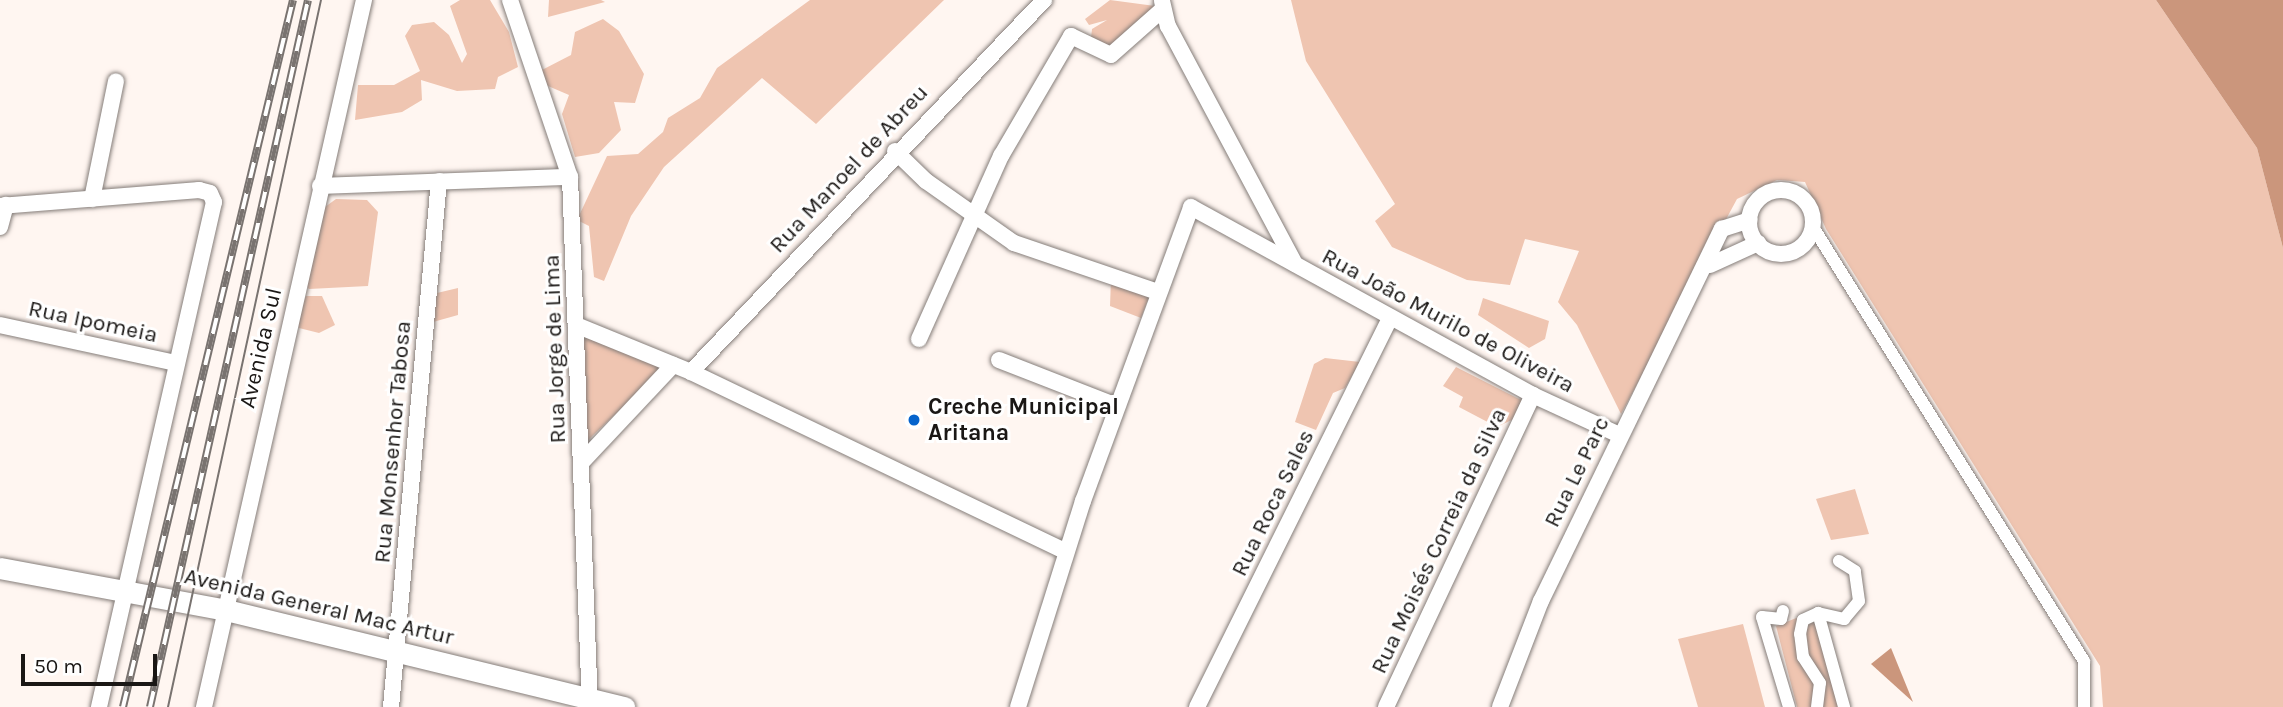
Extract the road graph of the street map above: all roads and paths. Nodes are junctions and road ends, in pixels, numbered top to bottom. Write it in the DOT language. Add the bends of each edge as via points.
graph roads {
  1 [pos="364,0"];
  2 [pos="510,0"];
  3 [pos="1044,0"];
  4 [pos="1162,4"];
  5 [pos="116,81"];
  6 [pos="895,151"];
  7 [pos="570,177"];
  8 [pos="439,181"];
  9 [pos="320,186"];
  10 [pos="92,199"];
  11 [pos="3,205"];
  12 [pos="974,217"];
  13 [pos="1750,220"];
  14 [pos="0,227"];
  15 [pos="1813,227"];
  16 [pos="1758,243"];
  17 [pos="1294,264"];
  18 [pos="1710,265"];
  19 [pos="1158,292"];
  20 [pos="1390,318"];
  21 [pos="576,325"];
  22 [pos="0,326"];
  23 [pos="919,339"];
  24 [pos="999,360"];
  25 [pos="176,363"];
  26 [pos="673,365"];
  27 [pos="691,372"];
  28 [pos="1532,395"];
  29 [pos="1117,406"];
  30 [pos="1619,435"];
  31 [pos="582,462"];
  32 [pos="1066,552"];
  33 [pos="1839,561"];
  34 [pos="0,568"];
  35 [pos="129,593"];
  36 [pos="226,610"];
  37 [pos="1783,611"];
  38 [pos="1818,613"];
  39 [pos="397,652"];
  40 [pos="590,700"];
  41 [pos="99,707"];
  42 [pos="204,707"];
  43 [pos="391,707"];
  44 [pos="624,707"];
  45 [pos="1019,707"];
  46 [pos="1198,707"];
  47 [pos="1387,707"];
  48 [pos="1500,707"];
  49 [pos="1788,707"];
  50 [pos="1817,707"];
  51 [pos="1844,707"];
  52 [pos="2084,707"];
  1 -- 9 [label="street, Avenida Sul"];
  2 -- 7 [label="street, Rua Jorge de Lima"];
  3 -- 6 [label="street, Rua Manoel de Abreu"];
  4 -- 12 [label="street" via="1111,55 1071,36"];
  4 -- 17 [label="street, Rua João Murilo de Oliveira"];
  5 -- 10 [label="street"];
  6 -- 12 [label="street"];
  6 -- 27 [label="street, Rua Manoel de Abreu"];
  7 -- 8 [label="street"];
  7 -- 21 [label="street, Rua Jorge de Lima"];
  8 -- 9 [label="street"];
  8 -- 39 [label="street, Rua Monsenhor Tabosa"];
  9 -- 36 [label="street, Avenida Sul"];
  10 -- 11 [label="street"];
  10 -- 25 [label="street" via="210,193 214,202"];
  11 -- 14 [label="street"];
  12 -- 19 [label="street" via="1014,243"];
  12 -- 23 [label="street"];
  13 -- 15 [label="street, Rua Le Parc" via="1762,196 1783,190 1803,198"];
  13 -- 16 [label="street"];
  13 -- 18 [label="street, Rua Le Parc" via="1722,229"];
  15 -- 16 [label="street" via="1804,244 1786,253"];
  15 -- 52 [label="street" via="2084,661"];
  16 -- 18 [label="street"];
  17 -- 19 [label="street, Rua João Murilo de Oliveira" via="1191,207"];
  17 -- 20 [label="street, Rua João Murilo de Oliveira"];
  18 -- 30 [label="street, Rua Le Parc"];
  19 -- 29 [label="street"];
  20 -- 28 [label="street, Rua João Murilo de Oliveira"];
  20 -- 46 [label="street, Rua Roca Sales"];
  21 -- 26 [label="street"];
  21 -- 31 [label="street, Rua Jorge de Lima"];
  22 -- 25 [label="street, Rua Ipomeia"];
  24 -- 29 [label="street"];
  25 -- 35 [label="street"];
  26 -- 27 [label="street"];
  26 -- 31 [label="street"];
  27 -- 32 [label="street"];
  28 -- 30 [label="street, Rua João Murilo de Oliveira"];
  28 -- 47 [label="street, Rua Moisés Correia da Silva"];
  29 -- 32 [label="street"];
  30 -- 48 [label="street, Rua Le Parc" via="1519,651"];
  31 -- 40 [label="street, Rua Jorge de Lima"];
  32 -- 45 [label="street"];
  33 -- 38 [label="street" via="1856,571 1854,613 1844,619"];
  34 -- 35 [label="main road, Avenida General Mac Artur"];
  35 -- 36 [label="main road, Avenida General Mac Artur"];
  35 -- 41 [label="street"];
  36 -- 39 [label="main road, Avenida General Mac Artur"];
  36 -- 42 [label="street, Avenida Sul"];
  37 -- 49 [label="street" via="1780,620 1762,617"];
  38 -- 50 [label="street" via="1803,620 1800,634 1803,657 1820,683"];
  38 -- 51 [label="street"];
  39 -- 40 [label="main road, Avenida General Mac Artur"];
  39 -- 43 [label="street, Rua Monsenhor Tabosa"];
  40 -- 44 [label="main road, Avenida General Mac Artur"];
}
